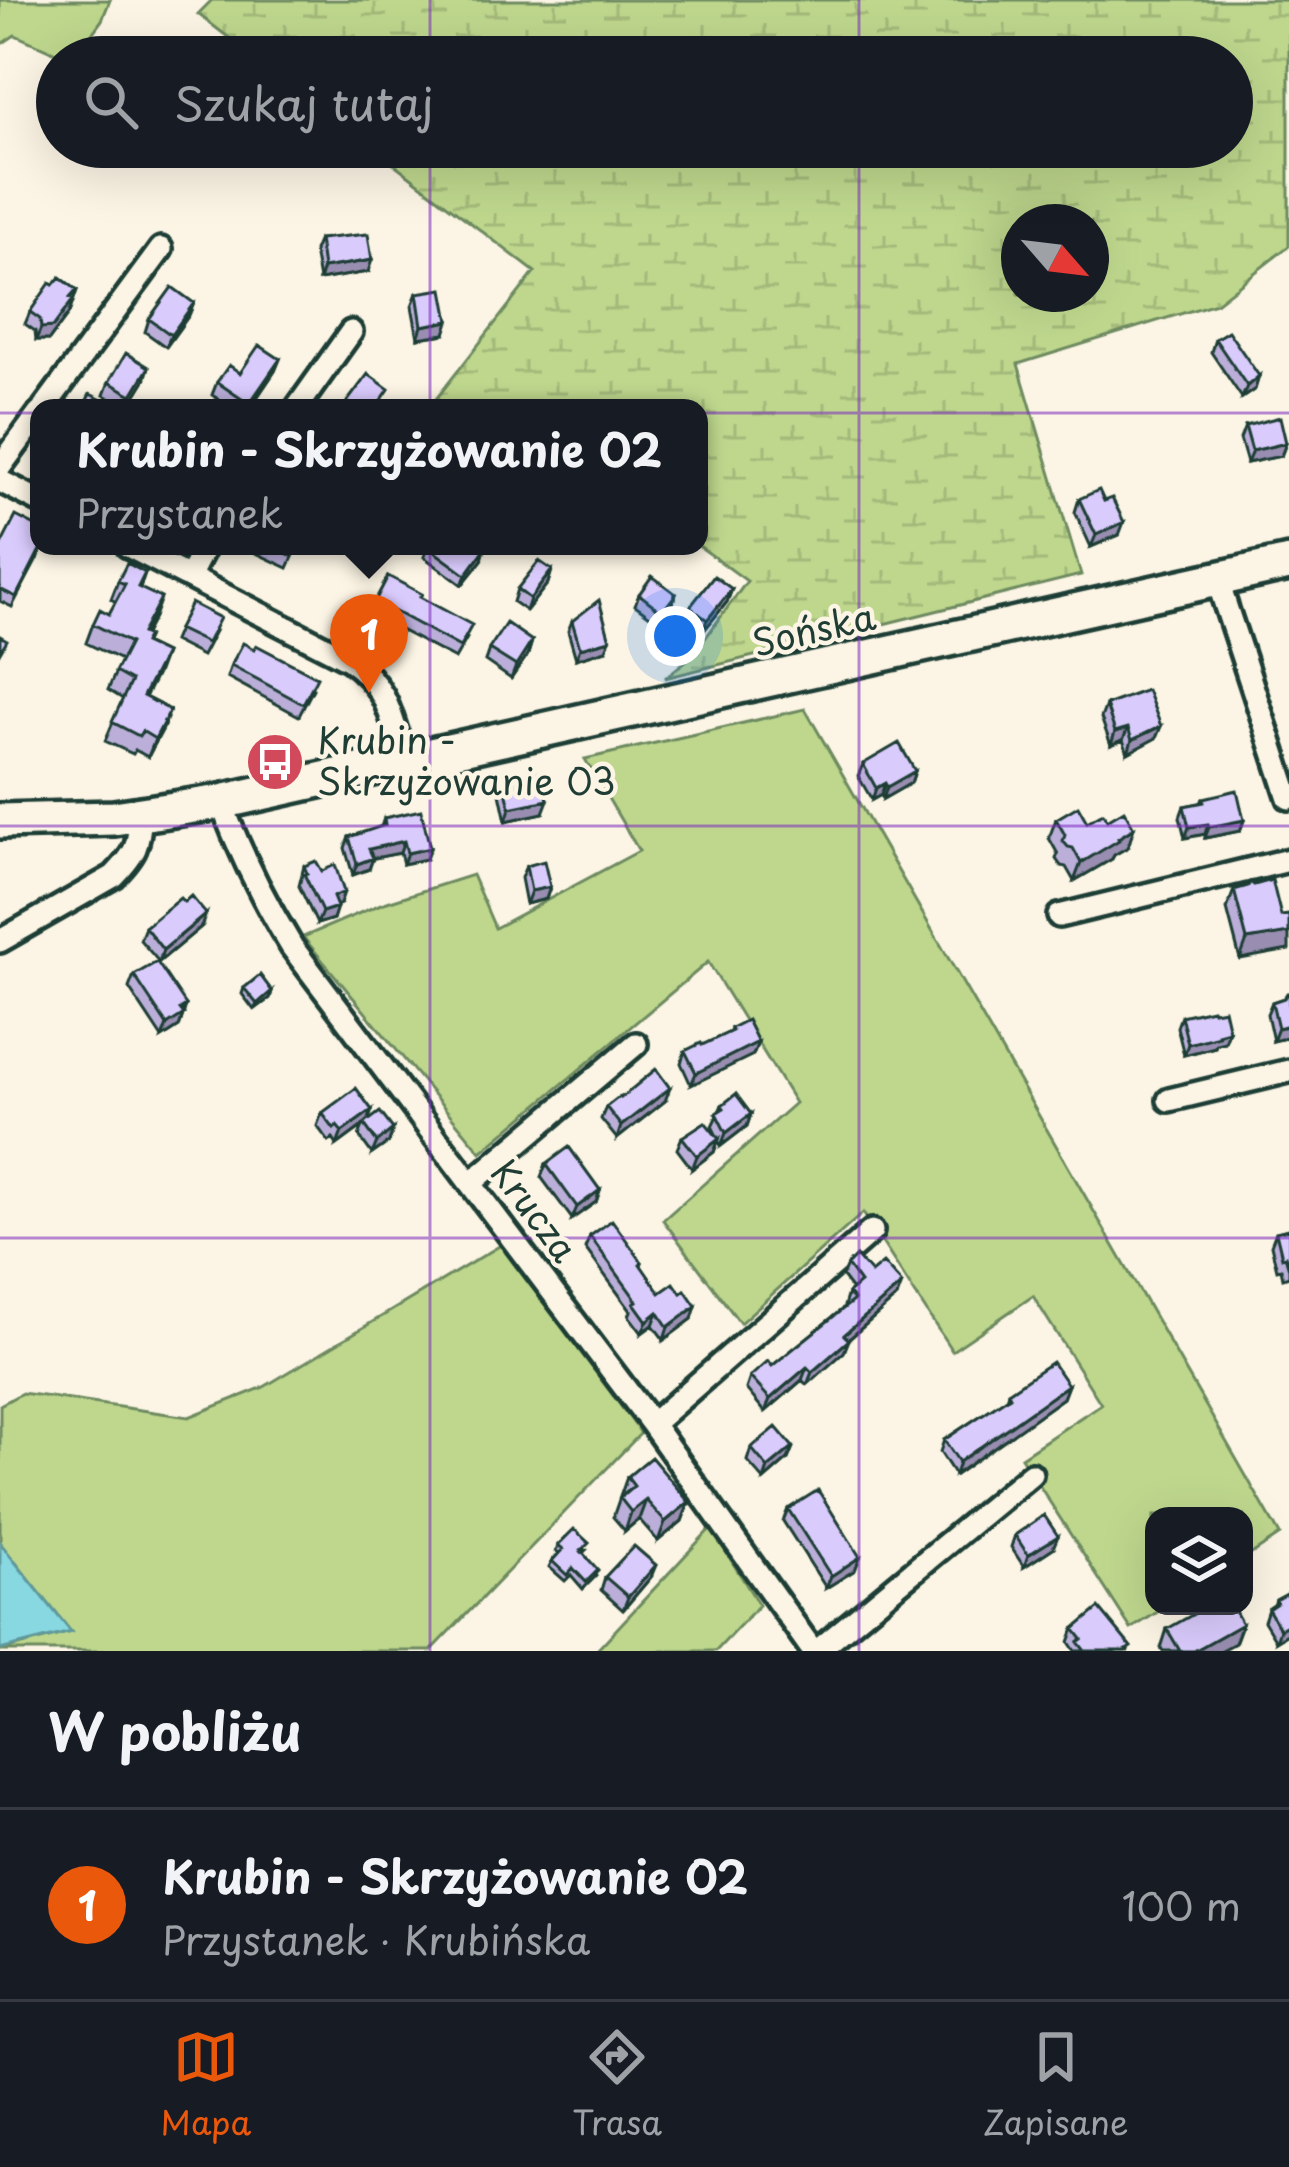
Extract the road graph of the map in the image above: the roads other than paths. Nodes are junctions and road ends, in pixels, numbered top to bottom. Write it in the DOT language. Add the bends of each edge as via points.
graph roads {
  1 [pos="161,250"];
  2 [pos="351,332"];
  3 [pos="50,399"];
  4 [pos="303,399"];
  5 [pos="30,426"];
  6 [pos="0,467"];
  7 [pos="0,481"];
  8 [pos="30,496"];
  9 [pos="146,555"];
  10 [pos="200,555"];
  11 [pos="1289,563"];
  12 [pos="189,577"];
  13 [pos="1217,579"];
  14 [pos="405,761"];
  15 [pos="1289,798"];
  16 [pos="221,802"];
  17 [pos="141,813"];
  18 [pos="0,821"];
  19 [pos="1289,860"];
  20 [pos="1059,916"];
  21 [pos="0,941"];
  22 [pos="636,1044"];
  23 [pos="1289,1071"];
  24 [pos="1169,1100"];
  25 [pos="471,1183"];
  26 [pos="872,1231"];
  27 [pos="652,1424"];
  28 [pos="1030,1474"];
  29 [pos="815,1651"];
  1 -- 3 [label="street"];
  2 -- 4 [label="street"];
  5 -- 6 [label="street"];
  7 -- 8 [label="street"];
  9 -- 12 [label="street"];
  10 -- 12 [label="street"];
  11 -- 13 [label="street, Sońska"];
  12 -- 14 [label="street" via="366,671"];
  13 -- 14 [label="street, Sońska"];
  13 -- 15 [label="street"];
  14 -- 16 [label="street, Sońska"];
  16 -- 17 [label="street, Sońska"];
  16 -- 25 [label="street, Krucza" via="292,947"];
  17 -- 18 [label="street, Sońska"];
  17 -- 21 [label="street" via="139,844 114,876"];
  19 -- 20 [label="street"];
  22 -- 25 [label="street"];
  23 -- 24 [label="street"];
  25 -- 27 [label="street, Krucza"];
  26 -- 27 [label="street"];
  27 -- 29 [label="street, Krucza"];
  28 -- 29 [label="street"];
}
